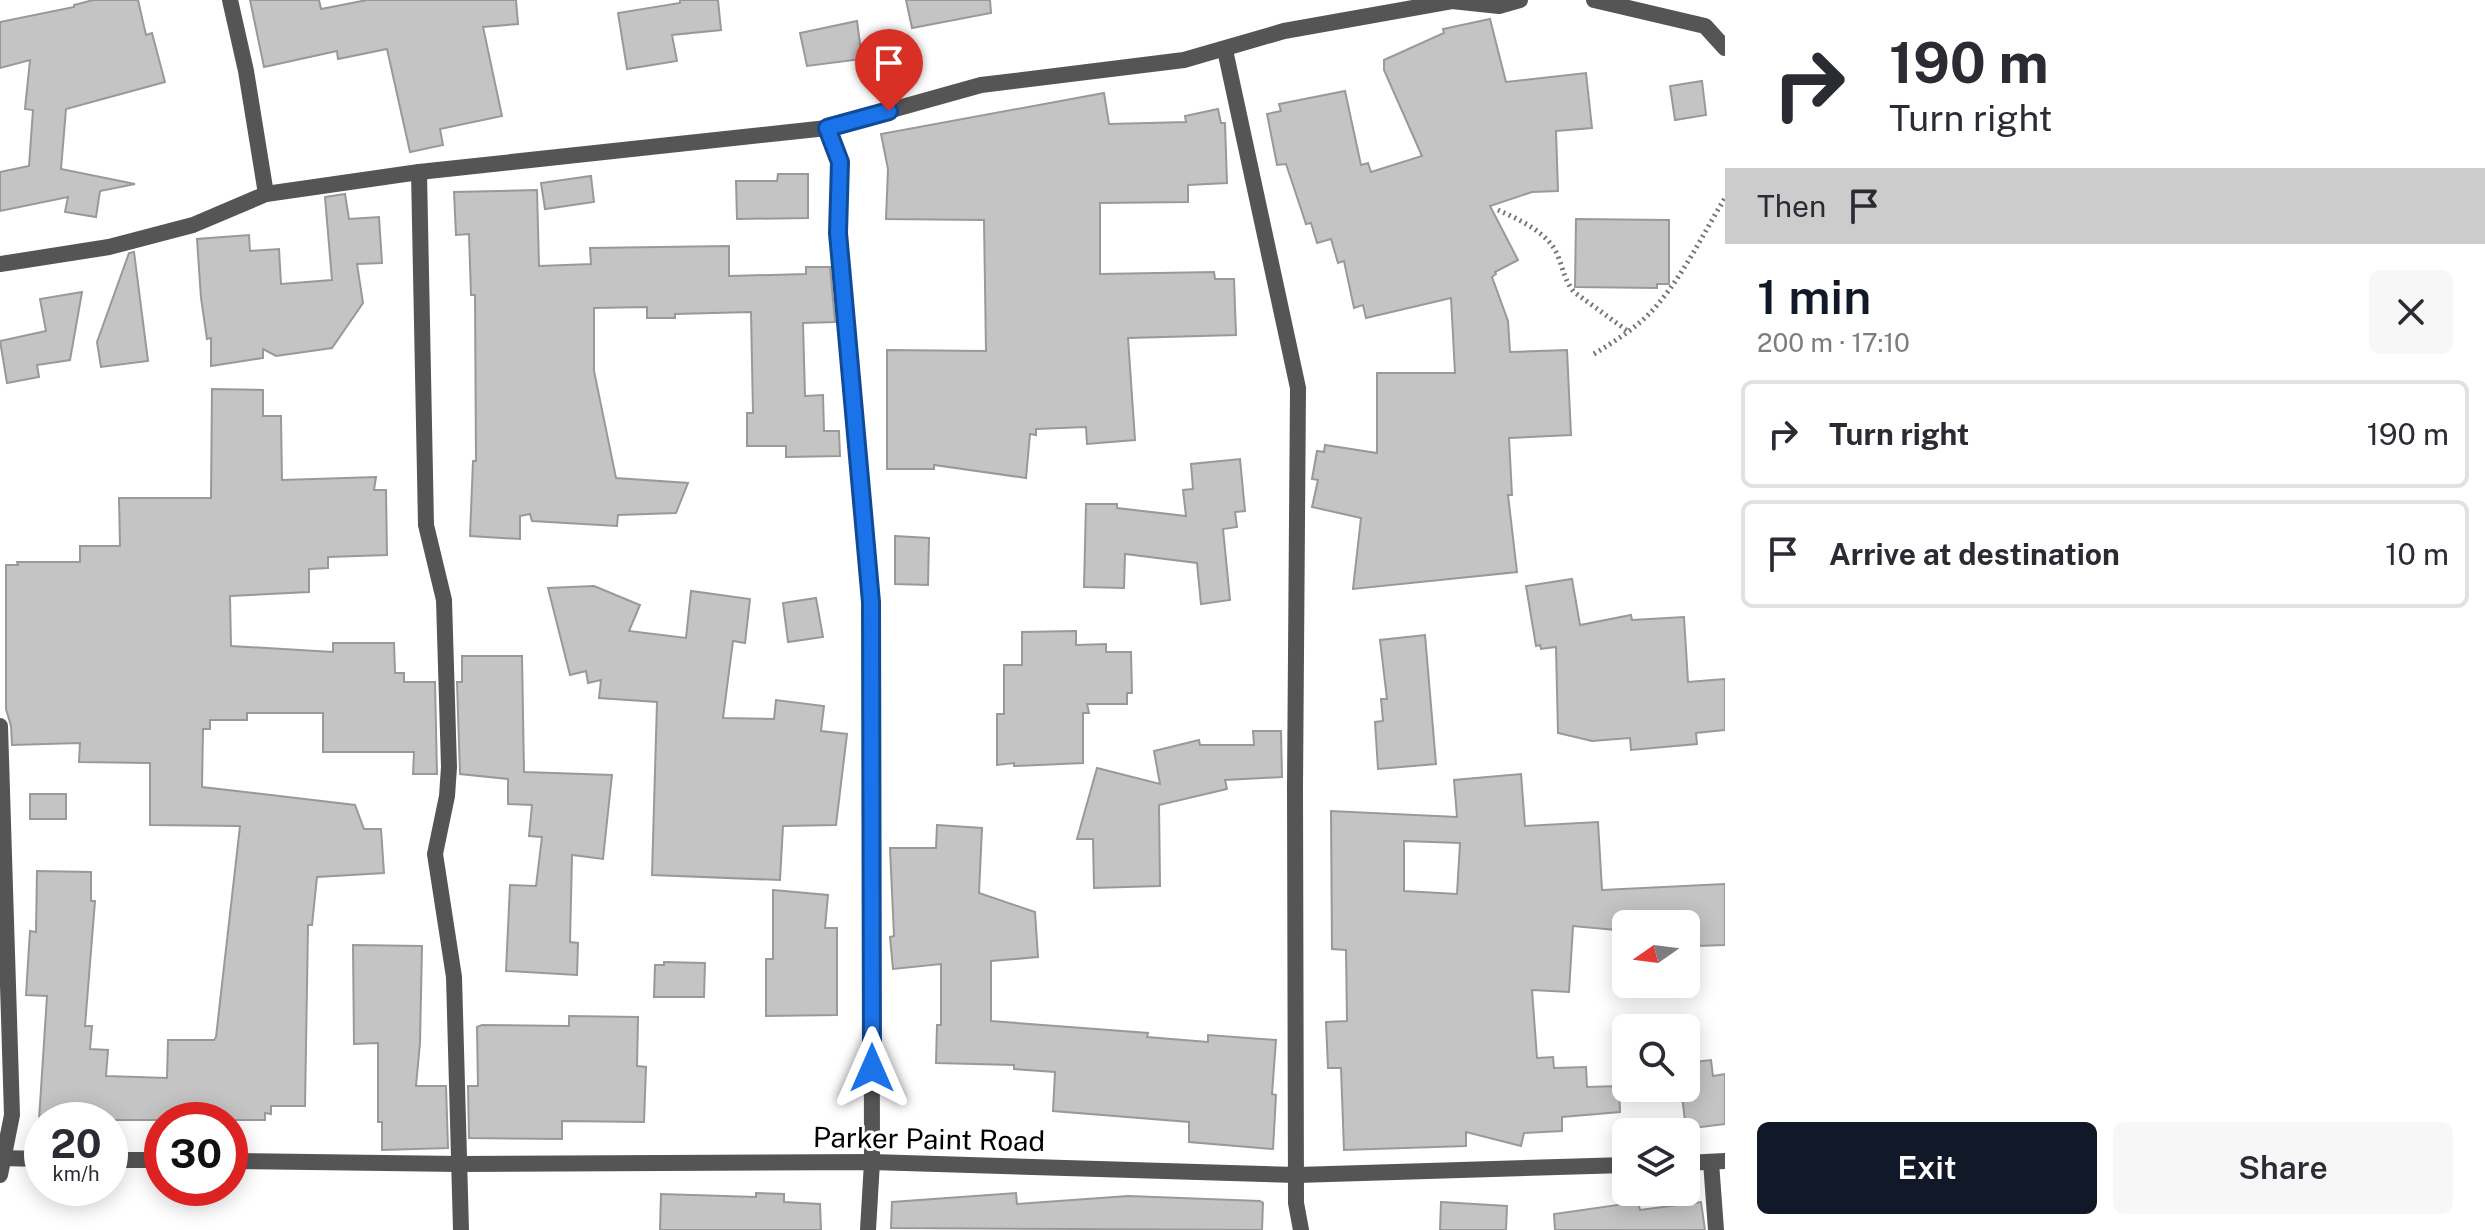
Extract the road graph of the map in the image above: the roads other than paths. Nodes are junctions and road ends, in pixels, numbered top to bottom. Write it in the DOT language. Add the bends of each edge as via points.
graph roads {
  1 [pos="230,0"];
  2 [pos="1520,0"];
  3 [pos="1594,0"];
  4 [pos="1725,48"];
  5 [pos="1225,50"];
  6 [pos="827,128"];
  7 [pos="419,172"];
  8 [pos="266,194"];
  9 [pos="0,264"];
  10 [pos="0,726"];
  11 [pos="24,1161"];
  12 [pos="248,1161"];
  13 [pos="1718,1161"];
  14 [pos="872,1162"];
  15 [pos="1,1164"];
  16 [pos="459,1164"];
  17 [pos="1612,1165"];
  18 [pos="1297,1175"];
  19 [pos="461,1230"];
  20 [pos="868,1230"];
  21 [pos="1301,1230"];
  22 [pos="1716,1230"];
  1 -- 8 [label="street"];
  2 -- 5 [label="street" via="1499,6 1452,1 1284,31"];
  3 -- 4 [label="street" via="1705,26"];
  5 -- 6 [label="street" via="1184,60 981,85"];
  5 -- 18 [label="street" via="1298,388"];
  6 -- 7 [label="street"];
  6 -- 14 [label="street" via="840,162 838,233 871,602"];
  7 -- 8 [label="street"];
  7 -- 16 [label="street" via="426,525 444,600 449,767 435,854 454,977"];
  8 -- 9 [label="street" via="193,225 123,244"];
  10 -- 15 [label="street" via="12,1115"];
  11 -- 15 [label="street"];
  12 -- 16 [label="street, Parker Paint Road"];
  13 -- 22 [label="street"];
  14 -- 16 [label="street, Parker Paint Road"];
  14 -- 18 [label="street, Parker Paint Road"];
  14 -- 20 [label="street"];
  16 -- 19 [label="street"];
  17 -- 18 [label="street, Parker Paint Road"];
  18 -- 21 [label="street"];
}
